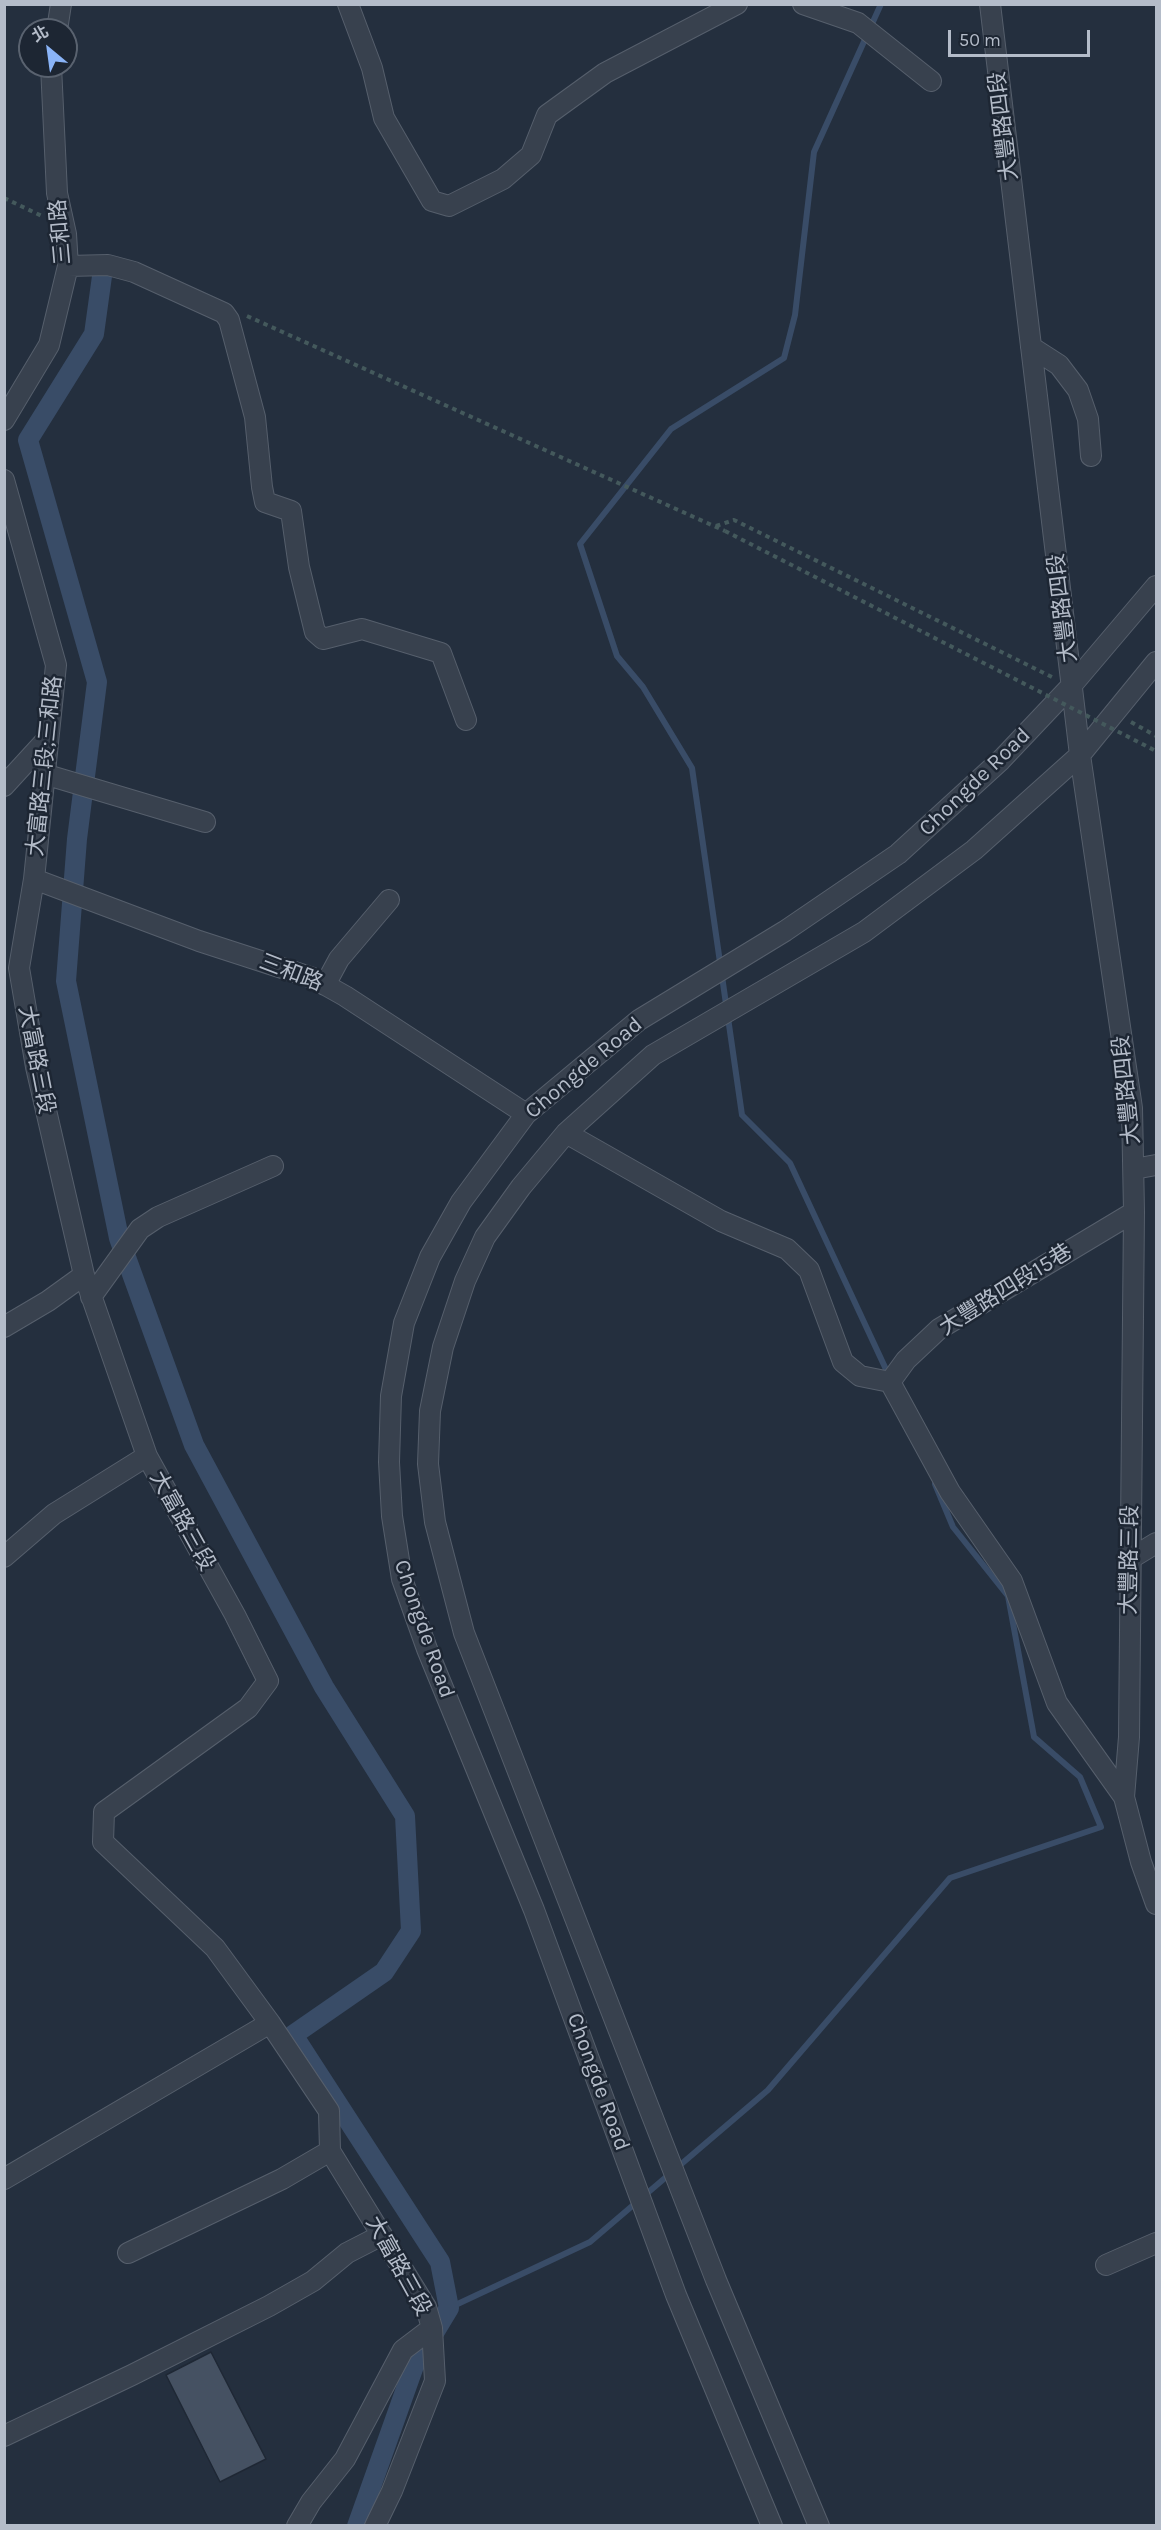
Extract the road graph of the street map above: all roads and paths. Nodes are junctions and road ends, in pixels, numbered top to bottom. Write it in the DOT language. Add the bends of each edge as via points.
graph roads {
  1 [pos="348,4"];
  2 [pos="737,4"];
  3 [pos="803,4"];
  4 [pos="990,4"];
  5 [pos="52,78"];
  6 [pos="931,81"];
  7 [pos="4,198"];
  8 [pos="66,234"];
  9 [pos="68,266"];
  10 [pos="239,312"];
  11 [pos="1031,347"];
  12 [pos="4,420"];
  13 [pos="1091,456"];
  14 [pos="4,480"];
  15 [pos="714,526"];
  16 [pos="1156,586"];
  17 [pos="1156,662"];
  18 [pos="1072,685"];
  19 [pos="1115,714"];
  20 [pos="466,720"];
  21 [pos="1156,736"];
  22 [pos="48,738"];
  23 [pos="1156,751"];
  24 [pos="1080,755"];
  25 [pos="44,774"];
  26 [pos="4,786"];
  27 [pos="205,822"];
  28 [pos="34,879"];
  29 [pos="389,900"];
  30 [pos="325,985"];
  31 [pos="526,1114"];
  32 [pos="566,1133"];
  33 [pos="1156,1165"];
  34 [pos="273,1166"];
  35 [pos="1134,1169"];
  36 [pos="1134,1212"];
  37 [pos="84,1275"];
  38 [pos="96,1291"];
  39 [pos="4,1327"];
  40 [pos="890,1382"];
  41 [pos="147,1456"];
  42 [pos="1156,1543"];
  43 [pos="4,1557"];
  44 [pos="1130,1559"];
  45 [pos="1124,1797"];
  46 [pos="1156,1904"];
  47 [pos="270,2023"];
  48 [pos="330,2151"];
  49 [pos="4,2179"];
  50 [pos="382,2235"];
  51 [pos="1156,2243"];
  52 [pos="128,2253"];
  53 [pos="1106,2265"];
  54 [pos="432,2328"];
  55 [pos="4,2436"];
  56 [pos="297,2526"];
  57 [pos="375,2526"];
  58 [pos="772,2526"];
  59 [pos="819,2526"];
  1 -- 2 [label="street" via="372,68 384,118 432,201 449,206 504,179 531,154 547,115 605,74"];
  3 -- 6 [label="street" via="858,23"];
  4 -- 11 [label="street, 大豐路四段"];
  5 -- 8 [label="street, 三和路" via="57,194"];
  7 -- 8 [label="path" via="50,220"];
  8 -- 9 [label="street, 三和路"];
  9 -- 12 [label="street, 三和路" via="49,345"];
  9 -- 20 [label="street" via="108,265 134,272 224,313 255,417 266,502 291,511 299,567 315,632 322,639 362,629 441,653"];
  10 -- 15 [label="path"];
  11 -- 13 [label="street" via="1059,365 1078,390 1088,419"];
  11 -- 18 [label="street, 大豐路四段"];
  14 -- 22 [label="street, 大富路三段;三和路" via="56,665"];
  15 -- 18 [label="path" via="734,520 1026,666"];
  15 -- 23 [label="path, bridge"];
  16 -- 18 [label="street, Chongde Road"];
  17 -- 19 [label="street, Chongde Road"];
  18 -- 24 [label="street, 大豐路四段"];
  18 -- 31 [label="street, Chongde Road" via="1001,759 898,854 785,931 639,1020"];
  19 -- 21 [label="path"];
  19 -- 24 [label="street, Chongde Road"];
  22 -- 25 [label="street, 大富路三段;三和路"];
  22 -- 26 [label="street"];
  24 -- 32 [label="street, Chongde Road" via="974,850 864,932 653,1055"];
  24 -- 35 [label="street, 大豐路四段" via="1132,1108"];
  25 -- 27 [label="street"];
  25 -- 28 [label="street, 大富路三段;三和路"];
  28 -- 30 [label="street, 三和路"];
  28 -- 37 [label="street, 大富路三段" via="19,968 36,1067"];
  29 -- 30 [label="street" via="339,959"];
  30 -- 31 [label="street, 三和路"];
  31 -- 58 [label="street, Chongde Road" via="461,1202 430,1257 404,1323 391,1396 389,1462 402,1579 534,1910 676,2295"];
  32 -- 40 [label="street" via="721,1221 787,1249 809,1269 843,1362 860,1377"];
  32 -- 59 [label="street, Chongde Road" via="485,1237 465,1281 443,1347 430,1411 428,1464 435,1522 464,1633 716,2280"];
  33 -- 35 [label="street"];
  34 -- 38 [label="street" via="158,1217 140,1229"];
  35 -- 36 [label="street, 大豐路四段"];
  36 -- 40 [label="street, 大豐路四段15巷" via="939,1329 906,1360"];
  36 -- 44 [label="street, 大豐路三段"];
  37 -- 38 [label="street, 大富路三段"];
  37 -- 39 [label="street"];
  38 -- 41 [label="street, 大富路三段"];
  40 -- 45 [label="street" via="950,1492 1012,1581 1058,1703"];
  41 -- 43 [label="street" via="54,1514"];
  41 -- 47 [label="street, 大富路三段" via="268,1681 248,1708 104,1812 103,1842 215,1947"];
  42 -- 44 [label="street"];
  44 -- 45 [label="street, 大豐路三段" via="1129,1737"];
  45 -- 46 [label="street, 大豐路三段"];
  47 -- 48 [label="street, 大富路三段" via="329,2111"];
  47 -- 49 [label="street"];
  48 -- 50 [label="street, 大富路三段"];
  48 -- 52 [label="street" via="282,2179"];
  50 -- 54 [label="street, 大富路三段" via="426,2307"];
  50 -- 55 [label="street" via="347,2253 313,2281 268,2306"];
  51 -- 53 [label="street"];
  54 -- 56 [label="street" via="403,2350 345,2459"];
  54 -- 57 [label="street, 大富路三段" via="435,2381"];
}
